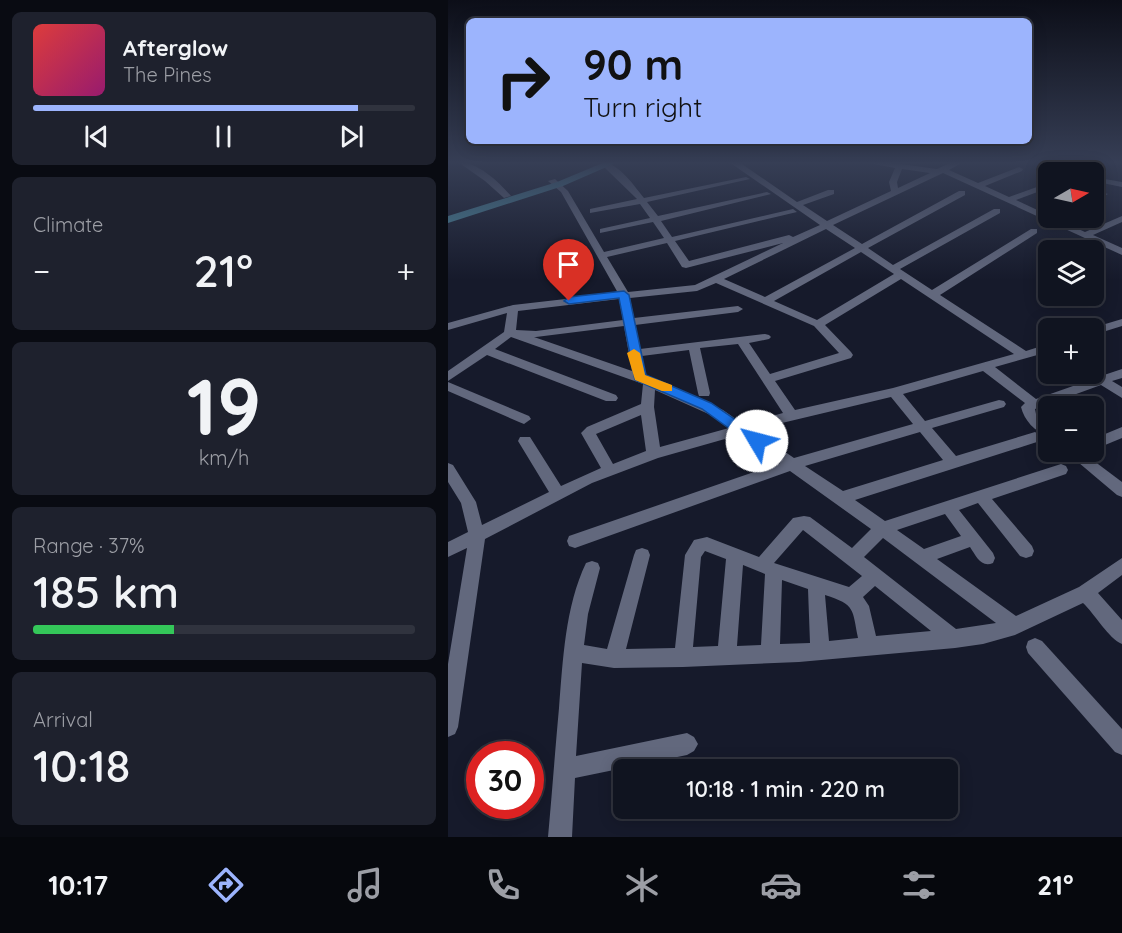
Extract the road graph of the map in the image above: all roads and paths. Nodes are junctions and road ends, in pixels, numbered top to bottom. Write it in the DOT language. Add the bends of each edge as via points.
graph roads {
  1 [pos="490,201"];
  2 [pos="503,201"];
  3 [pos="570,201"];
  4 [pos="640,201"];
  5 [pos="736,201"];
  6 [pos="784,201"];
  7 [pos="811,201"];
  8 [pos="876,201"];
  9 [pos="947,201"];
  10 [pos="1012,201"];
  11 [pos="794,209"];
  12 [pos="594,211"];
  13 [pos="997,211"];
  14 [pos="1038,212"];
  15 [pos="448,214"];
  16 [pos="656,219"];
  17 [pos="1122,219"];
  18 [pos="448,220"];
  19 [pos="826,225"];
  20 [pos="1071,228"];
  21 [pos="603,231"];
  22 [pos="1034,231"];
  23 [pos="1085,235"];
  24 [pos="804,237"];
  25 [pos="670,240"];
  26 [pos="861,248"];
  27 [pos="1122,252"];
  28 [pos="603,255"];
  29 [pos="897,272"];
  30 [pos="718,280"];
  31 [pos="624,295"];
  32 [pos="932,295"];
  33 [pos="764,302"];
  34 [pos="513,308"];
  35 [pos="738,309"];
  36 [pos="629,322"];
  37 [pos="1122,322"];
  38 [pos="818,324"];
  39 [pos="448,327"];
  40 [pos="1104,328"];
  41 [pos="510,333"];
  42 [pos="765,337"];
  43 [pos="740,340"];
  44 [pos="694,346"];
  45 [pos="488,351"];
  46 [pos="1038,351"];
  47 [pos="634,353"];
  48 [pos="1024,355"];
  49 [pos="985,366"];
  50 [pos="1122,373"];
  51 [pos="1104,375"];
  52 [pos="448,377"];
  53 [pos="645,379"];
  54 [pos="767,379"];
  55 [pos="1104,381"];
  56 [pos="1079,384"];
  57 [pos="448,386"];
  58 [pos="894,392"];
  59 [pos="704,393"];
  60 [pos="1122,394"];
  61 [pos="611,398"];
  62 [pos="999,404"];
  63 [pos="1034,404"];
  64 [pos="647,407"];
  65 [pos="791,416"];
  66 [pos="524,419"];
  67 [pos="921,426"];
  68 [pos="1038,428"];
  69 [pos="741,429"];
  70 [pos="1122,432"];
  71 [pos="1038,435"];
  72 [pos="1104,440"];
  73 [pos="525,441"];
  74 [pos="654,454"];
  75 [pos="1087,462"];
  76 [pos="954,464"];
  77 [pos="790,465"];
  78 [pos="448,469"];
  79 [pos="609,470"];
  80 [pos="1061,470"];
  81 [pos="1122,491"];
  82 [pos="558,494"];
  83 [pos="981,496"];
  84 [pos="841,498"];
  85 [pos="948,507"];
  86 [pos="881,529"];
  87 [pos="477,534"];
  88 [pos="973,539"];
  89 [pos="575,541"];
  90 [pos="448,550"];
  91 [pos="1026,551"];
  92 [pos="735,554"];
  93 [pos="642,555"];
  94 [pos="853,558"];
  95 [pos="920,558"];
  96 [pos="987,558"];
  97 [pos="1122,565"];
  98 [pos="592,568"];
  99 [pos="768,568"];
  100 [pos="875,575"];
  101 [pos="816,584"];
  102 [pos="1085,593"];
  103 [pos="852,596"];
  104 [pos="1015,626"];
  105 [pos="1120,628"];
  106 [pos="955,639"];
  107 [pos="869,645"];
  108 [pos="1035,647"];
  109 [pos="820,651"];
  110 [pos="573,652"];
  111 [pos="770,654"];
  112 [pos="727,656"];
  113 [pos="683,658"];
  114 [pos="614,659"];
  115 [pos="448,727"];
  116 [pos="687,744"];
  117 [pos="1122,745"];
  118 [pos="563,770"];
  119 [pos="560,837"];
  1 -- 15 [label="main road"];
  2 -- 18 [label="main road"];
  3 -- 28 [label="street"];
  4 -- 12 [label="street"];
  4 -- 16 [label="street"];
  5 -- 16 [label="street"];
  6 -- 11 [label="street"];
  7 -- 11 [label="street"];
  8 -- 19 [label="street"];
  9 -- 26 [label="street"];
  10 -- 14 [label="street"];
  11 -- 19 [label="street"];
  11 -- 25 [label="street"];
  13 -- 29 [label="street"];
  16 -- 21 [label="street"];
  16 -- 25 [label="street"];
  17 -- 23 [label="street"];
  19 -- 24 [label="street"];
  19 -- 26 [label="street"];
  20 -- 23 [label="street"];
  22 -- 32 [label="street"];
  23 -- 27 [label="street"];
  24 -- 25 [label="street" via="686,265"];
  24 -- 30 [label="street"];
  25 -- 28 [label="street"];
  26 -- 29 [label="street"];
  26 -- 33 [label="street"];
  28 -- 31 [label="street"];
  29 -- 32 [label="street"];
  29 -- 38 [label="street"];
  30 -- 31 [label="street" via="697,288"];
  30 -- 33 [label="street"];
  31 -- 34 [label="street"];
  31 -- 36 [label="street"];
  32 -- 48 [label="street"];
  33 -- 38 [label="street"];
  34 -- 39 [label="street"];
  34 -- 41 [label="street"];
  35 -- 36 [label="street"];
  36 -- 41 [label="street" via="536,334"];
  36 -- 47 [label="street"];
  37 -- 40 [label="street"];
  38 -- 54 [label="street" via="847,355"];
  41 -- 45 [label="street"];
  41 -- 53 [label="street"];
  42 -- 43 [label="street"];
  43 -- 44 [label="street"];
  43 -- 54 [label="street"];
  44 -- 47 [label="street"];
  44 -- 59 [label="street"];
  45 -- 52 [label="street"];
  45 -- 61 [label="street"];
  46 -- 48 [label="street"];
  47 -- 53 [label="street"];
  48 -- 49 [label="street"];
  49 -- 58 [label="street"];
  49 -- 63 [label="street"];
  50 -- 51 [label="street"];
  53 -- 64 [label="street"];
  53 -- 69 [label="street" via="706,406"];
  54 -- 65 [label="street"];
  55 -- 60 [label="street"];
  56 -- 63 [label="street"];
  57 -- 66 [label="street"];
  58 -- 65 [label="street"];
  58 -- 67 [label="street"];
  62 -- 67 [label="street"];
  63 -- 68 [label="street" via="1027,411"];
  64 -- 74 [label="street"];
  64 -- 79 [label="street" via="588,433"];
  65 -- 69 [label="street"];
  67 -- 76 [label="street"];
  67 -- 77 [label="street"];
  69 -- 74 [label="street"];
  69 -- 77 [label="street"];
  70 -- 72 [label="street"];
  71 -- 76 [label="street"];
  73 -- 82 [label="street"];
  74 -- 79 [label="street"];
  75 -- 81 [label="street"];
  76 -- 84 [label="street"];
  77 -- 84 [label="street"];
  77 -- 89 [label="street"];
  78 -- 87 [label="street" via="468,502"];
  79 -- 82 [label="street"];
  80 -- 83 [label="street"];
  82 -- 87 [label="street"];
  83 -- 85 [label="street"];
  83 -- 91 [label="street"];
  84 -- 86 [label="street"];
  85 -- 86 [label="street"];
  85 -- 88 [label="street"];
  86 -- 94 [label="street"];
  86 -- 95 [label="street"];
  87 -- 90 [label="street"];
  87 -- 115 [label="street"];
  88 -- 95 [label="street"];
  88 -- 96 [label="street"];
  92 -- 99 [label="street"];
  92 -- 112 [label="street"];
  92 -- 113 [label="street" via="707,544 695,550"];
  93 -- 114 [label="street"];
  94 -- 99 [label="street" via="804,522 799,523"];
  94 -- 100 [label="street"];
  95 -- 104 [label="street"];
  97 -- 102 [label="street"];
  98 -- 110 [label="street"];
  99 -- 101 [label="street"];
  99 -- 111 [label="street"];
  100 -- 103 [label="street"];
  100 -- 106 [label="street"];
  101 -- 103 [label="street"];
  101 -- 109 [label="street"];
  102 -- 104 [label="street"];
  102 -- 105 [label="street"];
  103 -- 107 [label="street" via="860,606"];
  104 -- 106 [label="street"];
  106 -- 107 [label="street"];
  107 -- 109 [label="street"];
  108 -- 117 [label="street"];
  109 -- 111 [label="street"];
  110 -- 114 [label="street"];
  110 -- 118 [label="street"];
  111 -- 112 [label="street"];
  112 -- 113 [label="street"];
  113 -- 114 [label="street"];
  116 -- 118 [label="street"];
  118 -- 119 [label="street"];
}
